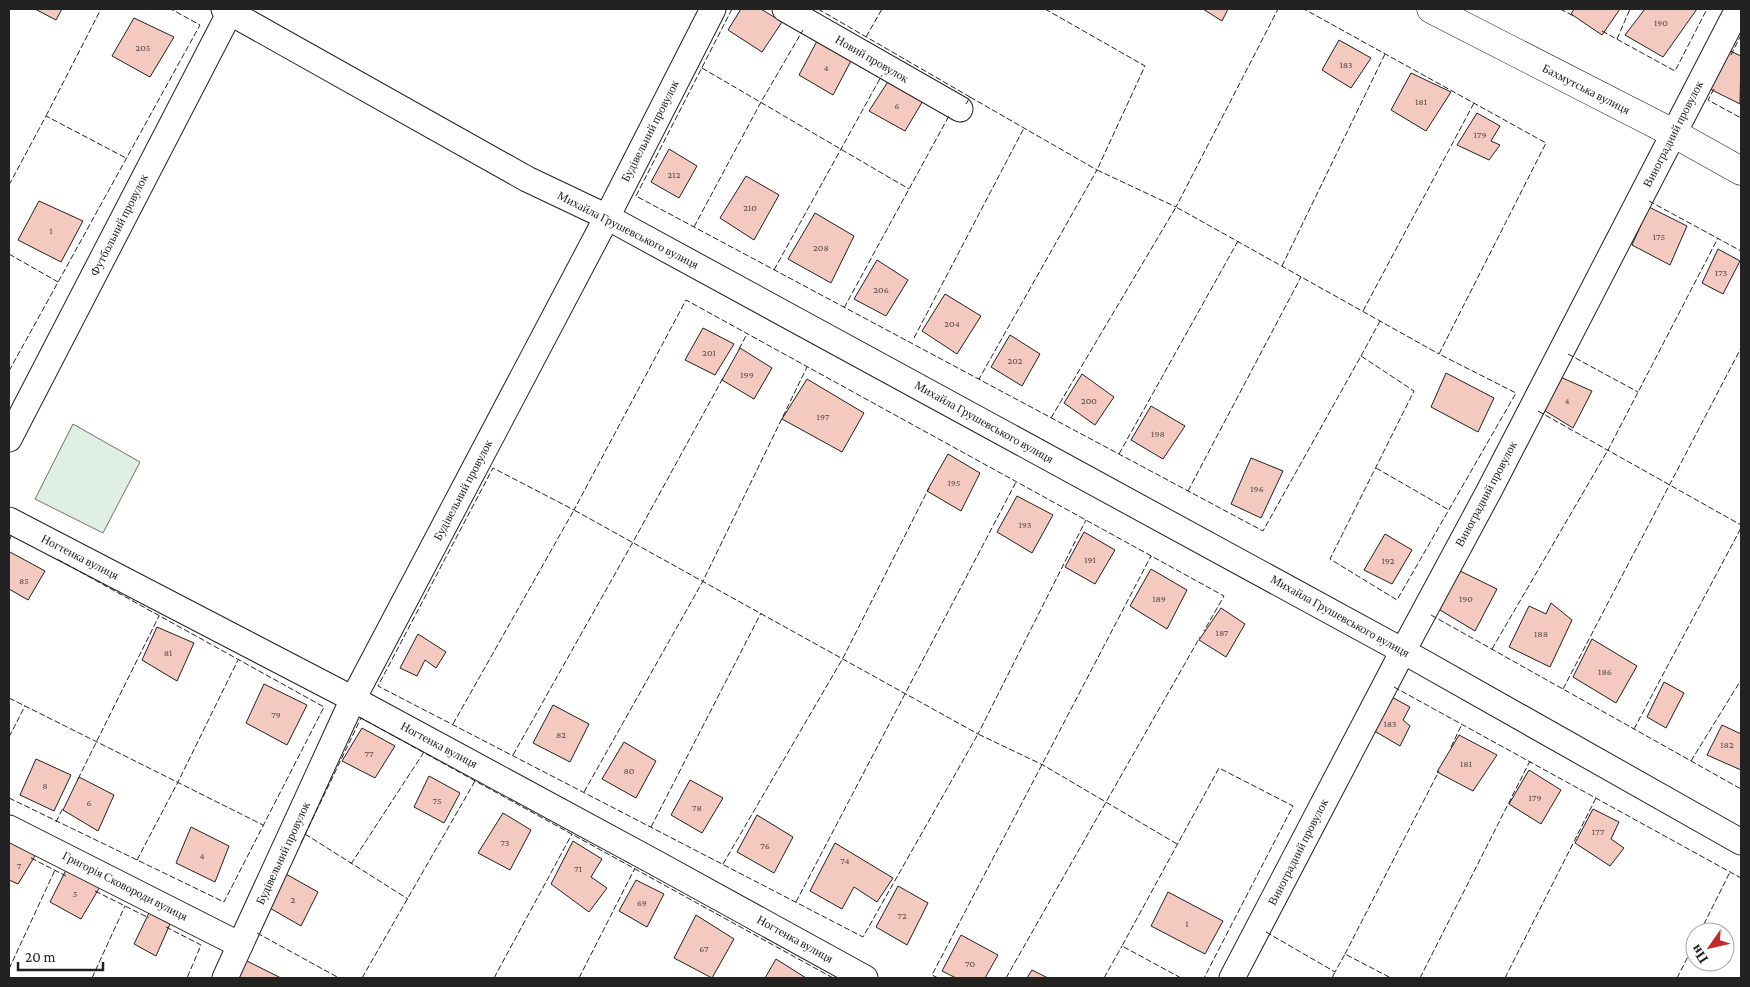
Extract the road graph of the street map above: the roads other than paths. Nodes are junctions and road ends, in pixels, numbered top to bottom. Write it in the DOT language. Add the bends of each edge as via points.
graph roads {
  1 [pos="713,9"];
  2 [pos="785,9"];
  3 [pos="1431,9"];
  4 [pos="1738,9"];
  5 [pos="227,11"];
  6 [pos="960,109"];
  7 [pos="1673,134"];
  8 [pos="1741,171"];
  9 [pos="607,217"];
  10 [pos="9,439"];
  11 [pos="9,520"];
  12 [pos="1403,651"];
  13 [pos="353,699"];
  14 [pos="9,828"];
  15 [pos="1741,842"];
  16 [pos="240,945"];
  17 [pos="225,978"];
  18 [pos="865,978"];
  19 [pos="1232,978"];
  1 -- 9 [label="street, Будівельний провулок"];
  2 -- 6 [label="street, Новий провулок"];
  3 -- 7 [label="street, Бахмутська вулиця"];
  4 -- 7 [label="street, Виноградний провулок"];
  5 -- 9 [label="street, Михайла Грушевського вулиця" via="527,179"];
  5 -- 10 [label="street, Футбольний провулок"];
  7 -- 8 [label="street, Бахмутська вулиця"];
  7 -- 12 [label="street, Виноградний провулок"];
  9 -- 12 [label="street, Михайла Грушевського вулиця"];
  9 -- 13 [label="street, Будівельний провулок"];
  11 -- 13 [label="street, Ногтенка вулиця"];
  12 -- 15 [label="street, Михайла Грушевського вулиця"];
  12 -- 19 [label="street, Виноградний провулок"];
  13 -- 16 [label="street, Будівельний провулок"];
  13 -- 18 [label="street, Ногтенка вулиця"];
  14 -- 16 [label="street, Григорія Сковороди вулиця"];
  16 -- 17 [label="street, Будівельний провулок"];
}
